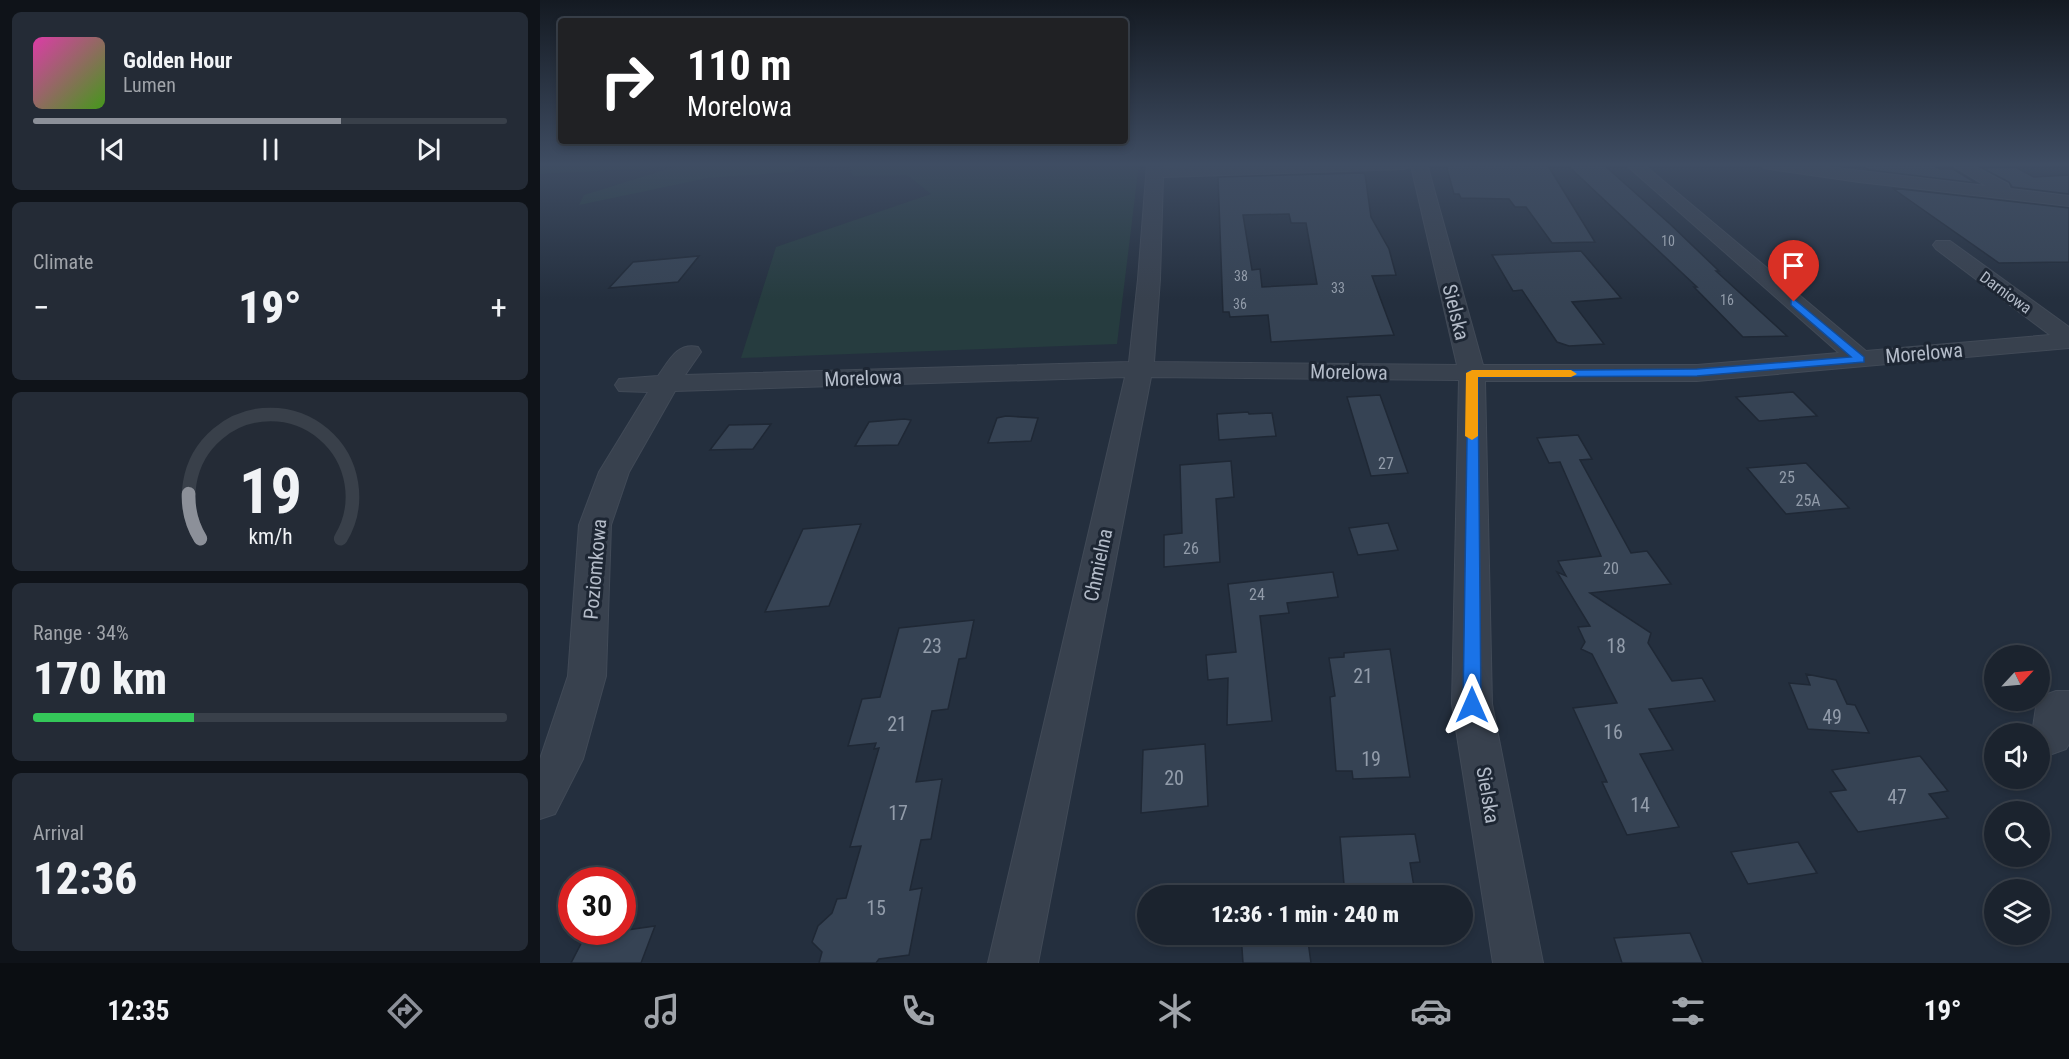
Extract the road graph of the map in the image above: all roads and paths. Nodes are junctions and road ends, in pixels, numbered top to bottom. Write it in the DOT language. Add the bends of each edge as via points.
graph roads {
  1 [pos="1153,209"];
  2 [pos="1430,209"];
  3 [pos="1685,209"];
  4 [pos="1943,246"];
  5 [pos="2069,339"];
  6 [pos="689,352"];
  7 [pos="1860,359"];
  8 [pos="1140,369"];
  9 [pos="1472,373"];
  10 [pos="666,384"];
  11 [pos="628,385"];
  12 [pos="540,800"];
  13 [pos="1013,963"];
  14 [pos="1518,963"];
  1 -- 8 [label="street, Chmielna"];
  2 -- 9 [label="street, Sielska"];
  3 -- 7 [label="street"];
  4 -- 5 [label="street, Darniowa"];
  5 -- 7 [label="street, Morelowa"];
  6 -- 10 [label="street, Poziomkowa"];
  7 -- 9 [label="street, Morelowa" via="1697,373"];
  8 -- 9 [label="street, Morelowa"];
  8 -- 10 [label="street, Morelowa"];
  8 -- 13 [label="street, Chmielna"];
  9 -- 14 [label="street, Sielska" via="1472,705"];
  10 -- 11 [label="street, Morelowa"];
  10 -- 12 [label="street, Poziomkowa" via="614,471 595,525 587,676 562,759"];
}
